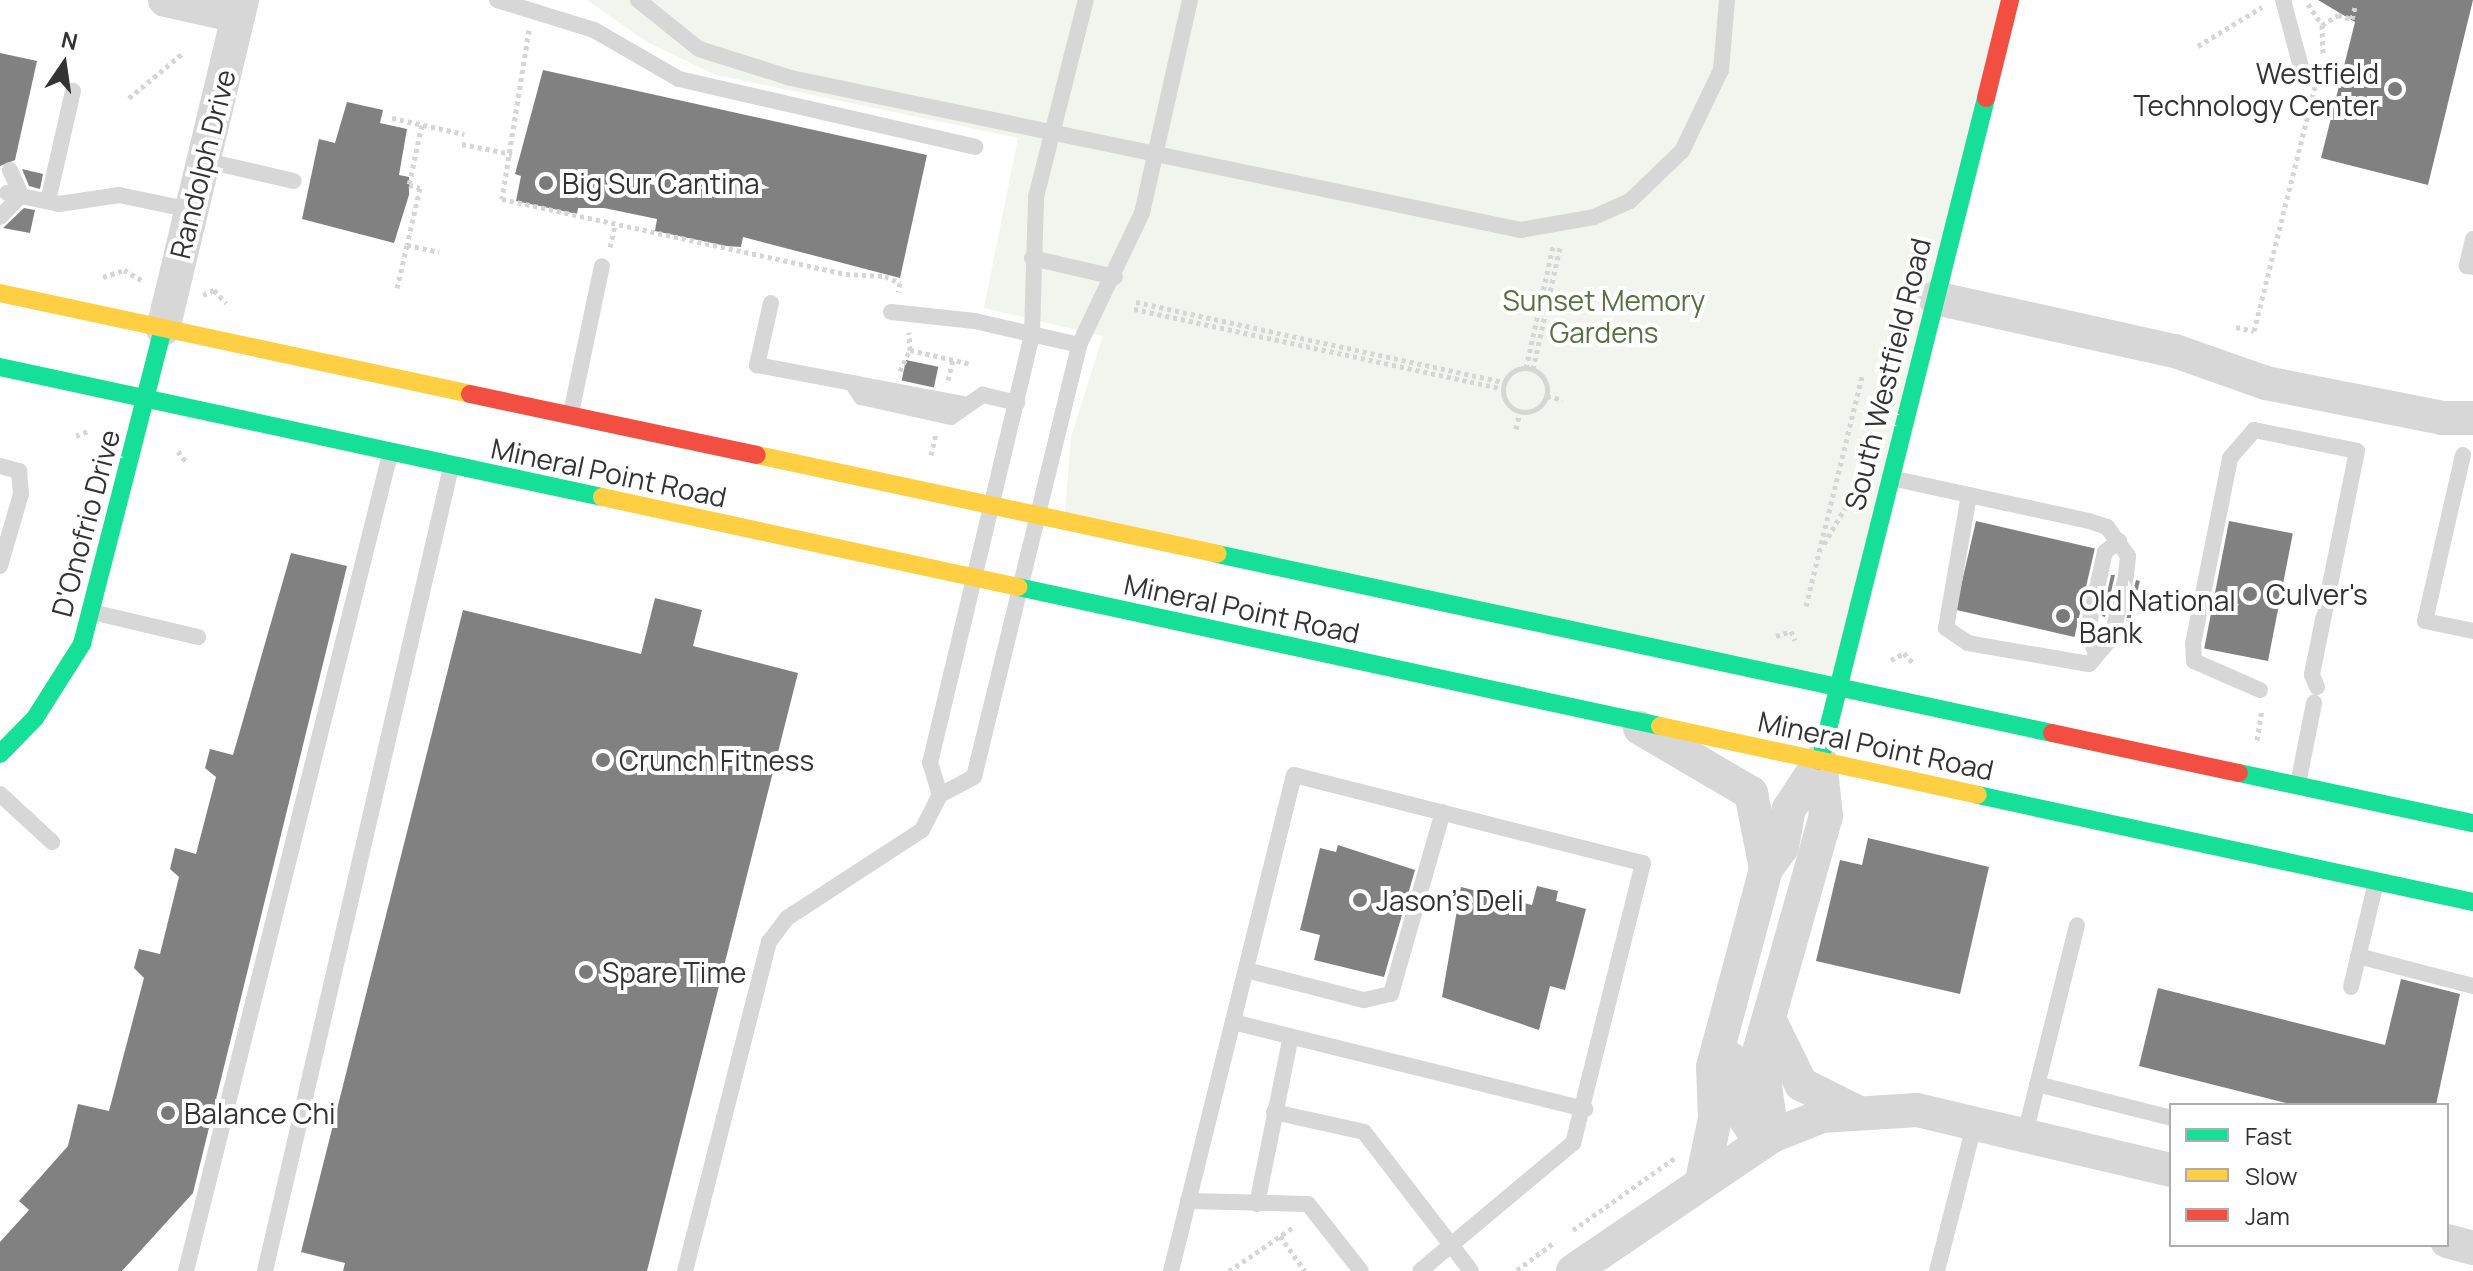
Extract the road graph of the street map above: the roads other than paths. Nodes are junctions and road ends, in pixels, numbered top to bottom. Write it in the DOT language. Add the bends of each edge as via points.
graph roads {
  1 [pos="165,0"];
  2 [pos="497,0"];
  3 [pos="638,0"];
  4 [pos="1086,0"];
  5 [pos="1190,0"];
  6 [pos="1727,0"];
  7 [pos="2010,0"];
  8 [pos="2275,2"];
  9 [pos="240,8"];
  10 [pos="2301,67"];
  11 [pos="73,91"];
  12 [pos="1055,131"];
  13 [pos="975,147"];
  14 [pos="1156,155"];
  15 [pos="203,160"];
  16 [pos="10,170"];
  17 [pos="294,181"];
  18 [pos="14,194"];
  19 [pos="48,201"];
  20 [pos="191,210"];
  21 [pos="0,217"];
  22 [pos="2473,239"];
  23 [pos="1032,258"];
  24 [pos="602,266"];
  25 [pos="2473,267"];
  26 [pos="1115,277"];
  27 [pos="0,293"];
  28 [pos="1935,298"];
  29 [pos="771,303"];
  30 [pos="896,312"];
  31 [pos="163,329"];
  32 [pos="1032,335"];
  33 [pos="1079,345"];
  34 [pos="0,367"];
  35 [pos="852,383"];
  36 [pos="145,400"];
  37 [pos="1017,403"];
  38 [pos="963,404"];
  39 [pos="570,417"];
  40 [pos="2473,418"];
  41 [pos="390,454"];
  42 [pos="2463,455"];
  43 [pos="0,466"];
  44 [pos="451,467"];
  45 [pos="1890,477"];
  46 [pos="1969,495"];
  47 [pos="992,508"];
  48 [pos="1036,518"];
  49 [pos="2119,541"];
  50 [pos="2,558"];
  51 [pos="977,581"];
  52 [pos="1020,589"];
  53 [pos="92,612"];
  54 [pos="2473,631"];
  55 [pos="198,637"];
  56 [pos="2096,653"];
  57 [pos="1837,688"];
  58 [pos="2260,690"];
  59 [pos="1624,718"];
  60 [pos="7,735"];
  61 [pos="0,754"];
  62 [pos="1820,761"];
  63 [pos="2298,787"];
  64 [pos="0,794"];
  65 [pos="940,795"];
  66 [pos="1443,812"];
  67 [pos="2473,823"];
  68 [pos="52,842"];
  69 [pos="1766,869"];
  70 [pos="2376,880"];
  71 [pos="2473,902"];
  72 [pos="2077,925"];
  73 [pos="2358,956"];
  74 [pos="1246,970"];
  75 [pos="2473,986"];
  76 [pos="2351,987"];
  77 [pos="1233,1022"];
  78 [pos="1772,1025"];
  79 [pos="1291,1036"];
  80 [pos="1723,1042"];
  81 [pos="2037,1084"];
  82 [pos="1585,1109"];
  83 [pos="1856,1111"];
  84 [pos="1274,1112"];
  85 [pos="2169,1117"];
  86 [pos="1975,1122"];
  87 [pos="2025,1134"];
  88 [pos="1766,1140"];
  89 [pos="2169,1170"];
  90 [pos="1702,1181"];
  91 [pos="1188,1201"];
  92 [pos="1257,1204"];
  93 [pos="2449,1242"];
  94 [pos="1453,1246"];
  95 [pos="2473,1248"];
  96 [pos="186,1271"];
  97 [pos="265,1271"];
  98 [pos="685,1271"];
  99 [pos="1171,1271"];
  100 [pos="1361,1271"];
  101 [pos="1420,1271"];
  102 [pos="1471,1271"];
  103 [pos="1573,1271"];
  104 [pos="1937,1271"];
  1 -- 9 [label="street"];
  2 -- 13 [label="lane" via="594,30 679,79"];
  3 -- 12 [label="lane" via="699,49 737,64"];
  4 -- 12 [label="lane"];
  5 -- 14 [label="lane"];
  6 -- 14 [label="lane" via="1721,70 1703,116 1657,177 1630,201 1594,217 1521,230 1470,223"];
  7 -- 28 [label="main road, South Westfield Road"];
  8 -- 10 [label="lane"];
  9 -- 15 [label="street, Randolph Drive"];
  11 -- 19 [label="lane"];
  12 -- 14 [label="lane"];
  12 -- 23 [label="lane" via="1036,197"];
  14 -- 26 [label="lane"];
  15 -- 17 [label="lane"];
  15 -- 20 [label="street, Randolph Drive"];
  16 -- 18 [label="lane"];
  18 -- 19 [label="lane"];
  18 -- 21 [label="lane"];
  19 -- 20 [label="lane" via="119,195"];
  20 -- 31 [label="street, Randolph Drive"];
  22 -- 25 [label="lane" via="2467,266"];
  23 -- 26 [label="lane"];
  23 -- 32 [label="lane"];
  24 -- 39 [label="lane"];
  26 -- 33 [label="lane"];
  27 -- 31 [label="main road, Mineral Point Road"];
  28 -- 40 [label="street" via="2175,351 2266,383 2442,418"];
  28 -- 45 [label="main road, South Westfield Road"];
  29 -- 35 [label="lane" via="757,365"];
  30 -- 32 [label="lane"];
  31 -- 36 [label="main road, D'Onofrio Drive"];
  31 -- 39 [label="main road, Mineral Point Road"];
  32 -- 33 [label="lane"];
  32 -- 37 [label="lane"];
  33 -- 48 [label="lane"];
  34 -- 36 [label="main road, Mineral Point Road"];
  35 -- 38 [label="lane"];
  35 -- 38 [label="lane" via="861,397 940,415 951,417"];
  36 -- 41 [label="main road, Mineral Point Road"];
  36 -- 53 [label="main road, D'Onofrio Drive"];
  37 -- 38 [label="lane" via="983,395"];
  37 -- 47 [label="lane"];
  39 -- 47 [label="main road, Mineral Point Road"];
  41 -- 44 [label="main road, Mineral Point Road"];
  41 -- 96 [label="lane"];
  42 -- 54 [label="lane" via="2425,621"];
  43 -- 50 [label="lane" via="19,471 21,494"];
  44 -- 51 [label="main road, Mineral Point Road"];
  44 -- 97 [label="lane"];
  45 -- 46 [label="lane"];
  45 -- 57 [label="main road, South Westfield Road"];
  46 -- 49 [label="lane" via="2089,521"];
  46 -- 56 [label="lane" via="1946,628 1968,643 2078,667"];
  47 -- 48 [label="main road, Mineral Point Road"];
  47 -- 51 [label="lane"];
  48 -- 52 [label="lane"];
  48 -- 57 [label="main road, Mineral Point Road"];
  49 -- 56 [label="lane" via="2105,552 2087,633"];
  49 -- 56 [label="lane" via="2128,556 2126,576 2112,637"];
  51 -- 52 [label="main road, Mineral Point Road"];
  51 -- 65 [label="lane" via="930,763"];
  52 -- 59 [label="main road, Mineral Point Road"];
  52 -- 65 [label="lane" via="974,777"];
  53 -- 55 [label="lane"];
  53 -- 60 [label="main road, D'Onofrio Drive" via="66,673"];
  57 -- 62 [label="main road, South Westfield Road"];
  57 -- 63 [label="main road, Mineral Point Road"];
  58 -- 63 [label="lane" via="2194,661 2193,644 2230,458 2254,430 2357,451 2312,675 2315,695"];
  59 -- 62 [label="main road, Mineral Point Road"];
  59 -- 69 [label="street" via="1751,793"];
  60 -- 61 [label="main road, D'Onofrio Drive"];
  62 -- 69 [label="street" via="1789,809 1782,847"];
  62 -- 70 [label="main road, Mineral Point Road"];
  62 -- 78 [label="street" via="1826,816"];
  63 -- 67 [label="main road, Mineral Point Road"];
  64 -- 68 [label="lane"];
  65 -- 98 [label="lane" via="922,830 787,918 769,942"];
  66 -- 74 [label="lane" via="1391,994 1364,1000"];
  66 -- 74 [label="lane" via="1294,775"];
  66 -- 82 [label="lane" via="1643,863"];
  69 -- 80 [label="street"];
  70 -- 71 [label="main road, Mineral Point Road"];
  70 -- 73 [label="lane"];
  72 -- 81 [label="lane"];
  73 -- 75 [label="lane"];
  73 -- 76 [label="lane"];
  74 -- 77 [label="lane"];
  77 -- 79 [label="lane"];
  77 -- 91 [label="lane"];
  78 -- 83 [label="street" via="1801,1084"];
  78 -- 88 [label="street" via="1759,1070"];
  79 -- 82 [label="lane"];
  79 -- 84 [label="lane"];
  80 -- 88 [label="street" via="1739,1109"];
  80 -- 90 [label="street" via="1713,1067 1715,1118"];
  81 -- 85 [label="lane"];
  81 -- 87 [label="lane"];
  82 -- 94 [label="lane" via="1573,1143"];
  83 -- 86 [label="street" via="1917,1110"];
  83 -- 88 [label="street"];
  84 -- 92 [label="lane"];
  84 -- 94 [label="lane" via="1364,1132"];
  86 -- 87 [label="street"];
  86 -- 104 [label="lane"];
  87 -- 89 [label="street"];
  88 -- 90 [label="street"];
  90 -- 103 [label="street"];
  91 -- 92 [label="lane"];
  91 -- 99 [label="lane"];
  92 -- 100 [label="lane" via="1308,1204"];
  93 -- 95 [label="street"];
  94 -- 101 [label="lane"];
  94 -- 102 [label="lane"];
}
